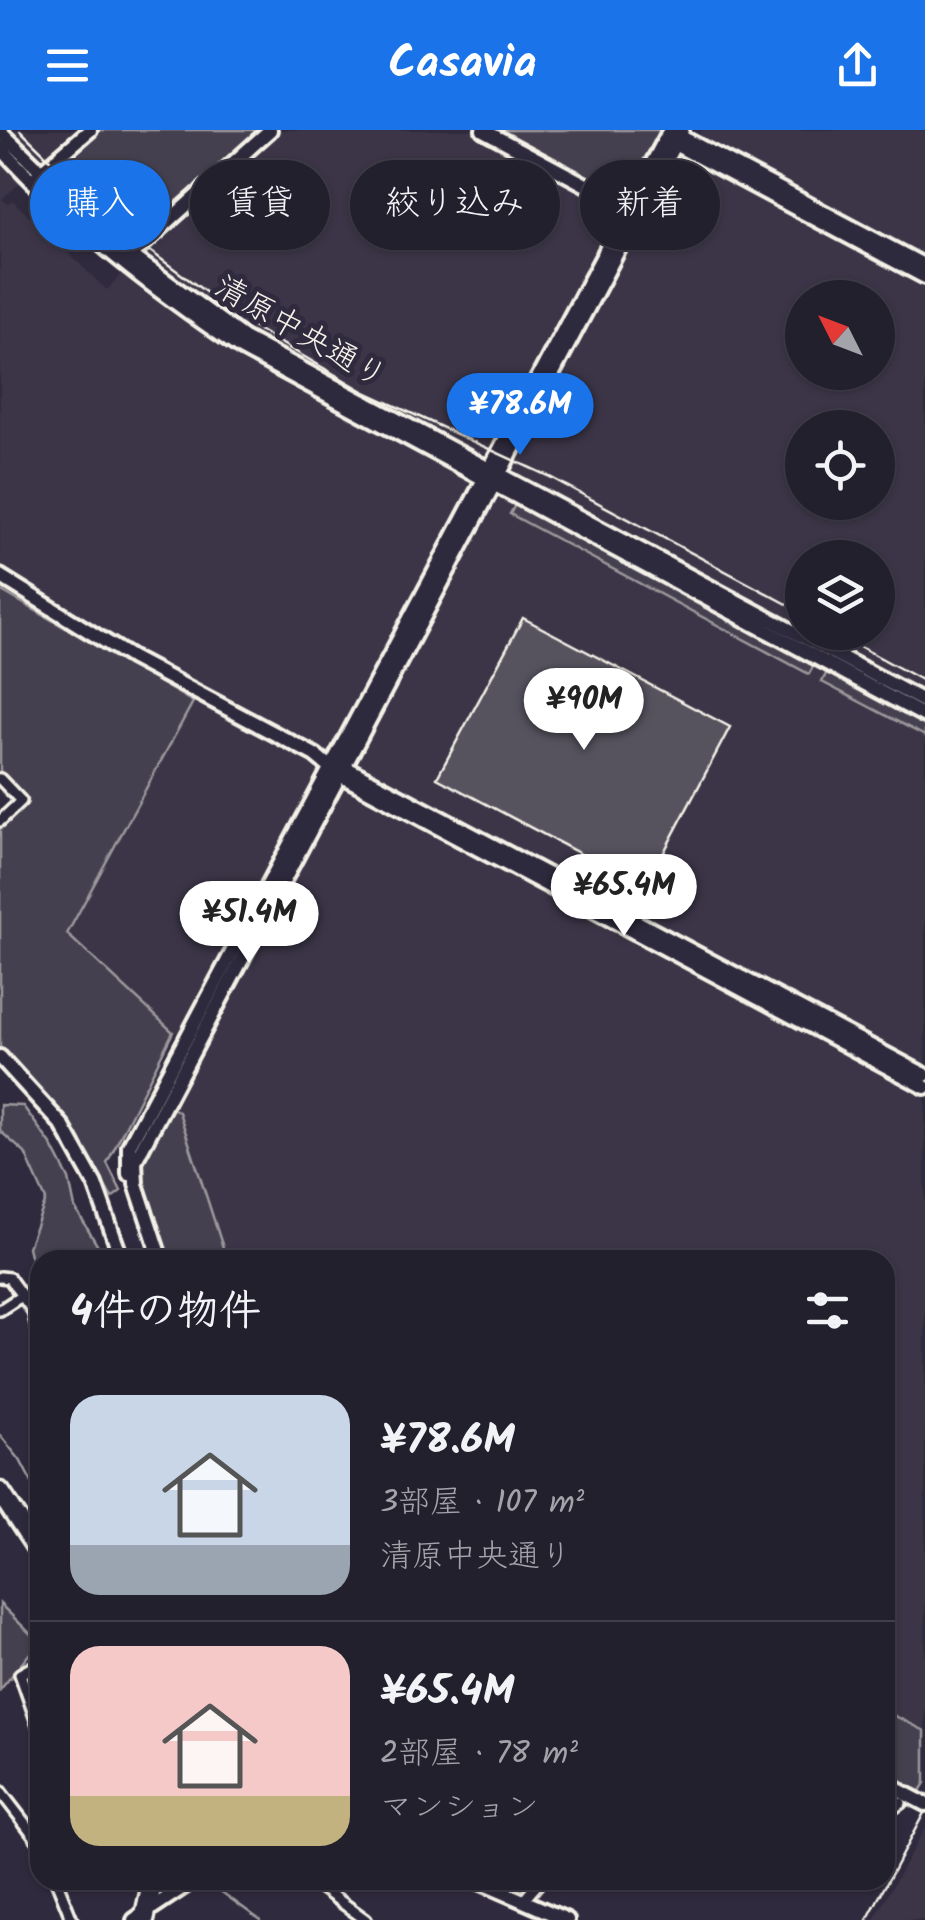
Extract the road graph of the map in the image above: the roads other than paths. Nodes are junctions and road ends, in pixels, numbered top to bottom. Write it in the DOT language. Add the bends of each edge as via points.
graph roads {
  1 [pos="90,130"];
  2 [pos="270,130"];
  3 [pos="483,130"];
  4 [pos="0,131"];
  5 [pos="673,135"];
  6 [pos="0,147"];
  7 [pos="55,160"];
  8 [pos="660,160"];
  9 [pos="30,170"];
  10 [pos="30,173"];
  11 [pos="580,182"];
  12 [pos="110,250"];
  13 [pos="123,250"];
  14 [pos="612,250"];
  15 [pos="130,256"];
  16 [pos="925,266"];
  17 [pos="925,277"];
  18 [pos="491,478"];
  19 [pos="0,576"];
  20 [pos="925,702"];
  21 [pos="925,716"];
  22 [pos="338,768"];
  23 [pos="0,779"];
  24 [pos="0,821"];
  25 [pos="0,1058"];
  26 [pos="925,1076"];
  27 [pos="925,1087"];
  28 [pos="118,1250"];
  29 [pos="158,1250"];
  30 [pos="0,1276"];
  31 [pos="20,1296"];
  32 [pos="30,1297"];
  33 [pos="30,1308"];
  34 [pos="0,1310"];
  35 [pos="0,1492"];
  36 [pos="30,1538"];
  37 [pos="30,1668"];
  38 [pos="30,1696"];
  39 [pos="895,1788"];
  40 [pos="0,1792"];
  41 [pos="900,1802"];
  42 [pos="925,1804"];
  43 [pos="895,1806"];
  44 [pos="30,1831"];
  45 [pos="60,1890"];
  46 [pos="150,1890"];
  47 [pos="180,1890"];
  48 [pos="324,1890"];
  49 [pos="498,1890"];
  50 [pos="532,1890"];
  51 [pos="523,1901"];
  52 [pos="142,1918"];
  53 [pos="72,1920"];
  54 [pos="366,1920"];
  55 [pos="568,1920"];
  1 -- 7 [label="street"];
  2 -- 15 [label="street"];
  3 -- 11 [label="street"];
  4 -- 9 [label="street, 清原中央通り"];
  5 -- 8 [label="street"];
  5 -- 16 [label="street"];
  5 -- 17 [label="street"];
  6 -- 10 [label="street, 清原中央通り"];
  12 -- 18 [label="street, 清原中央通り" via="242,349"];
  13 -- 15 [label="street, 清原中央通り"];
  14 -- 18 [label="street"];
  15 -- 18 [label="street, 清原中央通り" via="244,338"];
  18 -- 20 [label="street, 清原中央通り"];
  18 -- 21 [label="street, 清原中央通り"];
  18 -- 22 [label="street"];
  19 -- 22 [label="street" via="91,634"];
  22 -- 26 [label="street"];
  22 -- 27 [label="street"];
  22 -- 29 [label="street" via="129,1146 126,1162"];
  23 -- 24 [label="street" via="21,801"];
  25 -- 28 [label="street" via="62,1124 95,1184"];
  30 -- 31 [label="street"];
  31 -- 32 [label="street"];
  31 -- 33 [label="street"];
  31 -- 34 [label="street"];
  35 -- 36 [label="highway"];
  37 -- 38 [label="street" via="20,1674"];
  39 -- 42 [label="street"];
  40 -- 44 [label="street"];
  41 -- 43 [label="street"];
  45 -- 53 [label="street"];
  46 -- 52 [label="highway"];
  47 -- 52 [label="street"];
  48 -- 54 [label="street"];
  49 -- 51 [label="street"];
  50 -- 51 [label="street"];
  51 -- 55 [label="street"];
}
